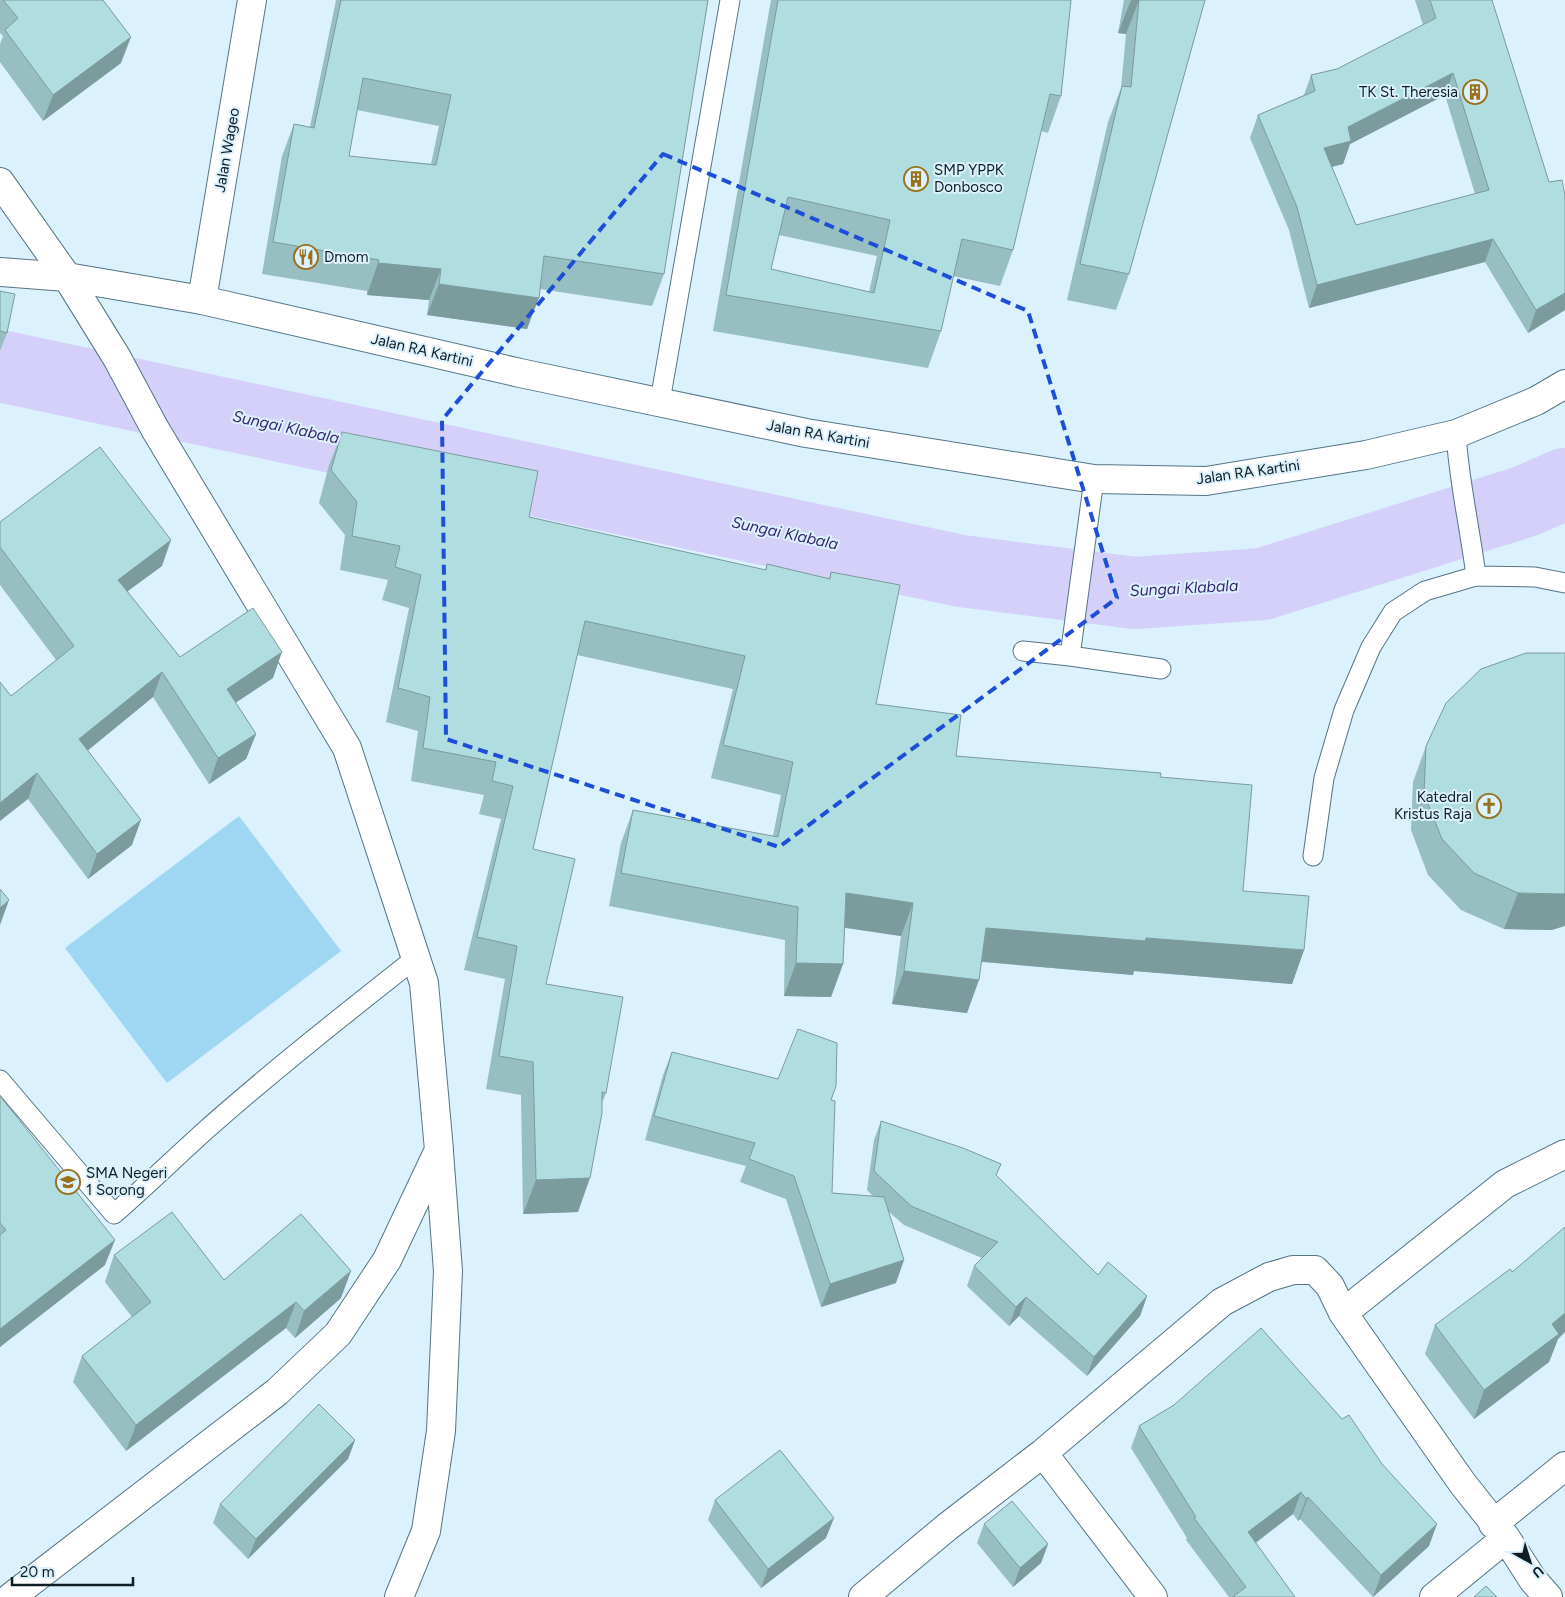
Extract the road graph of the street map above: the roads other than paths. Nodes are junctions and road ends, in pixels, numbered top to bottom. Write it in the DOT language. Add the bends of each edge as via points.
graph roads {
  1 [pos="252,0"];
  2 [pos="730,0"];
  3 [pos="0,182"];
  4 [pos="0,272"];
  5 [pos="67,277"];
  6 [pos="202,300"];
  7 [pos="1565,384"];
  8 [pos="660,401"];
  9 [pos="1456,434"];
  10 [pos="1094,479"];
  11 [pos="1476,576"];
  12 [pos="1565,583"];
  13 [pos="1023,651"];
  14 [pos="1070,656"];
  15 [pos="1161,670"];
  16 [pos="1312,856"];
  17 [pos="417,957"];
  18 [pos="0,1080"];
  19 [pos="439,1150"];
  20 [pos="1565,1154"];
  21 [pos="1343,1313"];
  22 [pos="1043,1453"];
  23 [pos="1565,1466"];
  24 [pos="1499,1531"];
  25 [pos="11,1597"];
  26 [pos="399,1597"];
  27 [pos="863,1597"];
  28 [pos="1153,1597"];
  29 [pos="1434,1597"];
  30 [pos="1548,1597"];
  1 -- 6 [label="street, Jalan Wageo"];
  2 -- 8 [label="lane"];
  3 -- 5 [label="street"];
  4 -- 5 [label="street, Jalan RA Kartini"];
  5 -- 6 [label="street, Jalan RA Kartini"];
  5 -- 17 [label="street" via="347,748"];
  6 -- 8 [label="street, Jalan RA Kartini" via="520,373"];
  7 -- 9 [label="street, Jalan RA Kartini" via="1536,401"];
  8 -- 10 [label="street, Jalan RA Kartini" via="806,433"];
  9 -- 10 [label="street, Jalan RA Kartini" via="1366,455 1206,480"];
  9 -- 11 [label="lane" via="1458,468"];
  10 -- 14 [label="lane"];
  11 -- 12 [label="lane" via="1536,578"];
  11 -- 16 [label="lane" via="1425,592 1393,612 1372,647 1344,710 1324,778"];
  13 -- 14 [label="lane"];
  14 -- 15 [label="lane"];
  17 -- 18 [label="lane" via="293,1055 114,1214"];
  17 -- 19 [label="street" via="424,982"];
  19 -- 25 [label="street" via="387,1260 338,1334 276,1392"];
  19 -- 26 [label="street" via="448,1271 441,1431 426,1531"];
  20 -- 21 [label="street" via="1506,1184"];
  21 -- 22 [label="street" via="1330,1286 1315,1270 1293,1270 1269,1277 1222,1302"];
  21 -- 24 [label="street"];
  22 -- 27 [label="street"];
  22 -- 28 [label="street"];
  23 -- 24 [label="street"];
  24 -- 29 [label="street"];
  24 -- 30 [label="street"];
}
